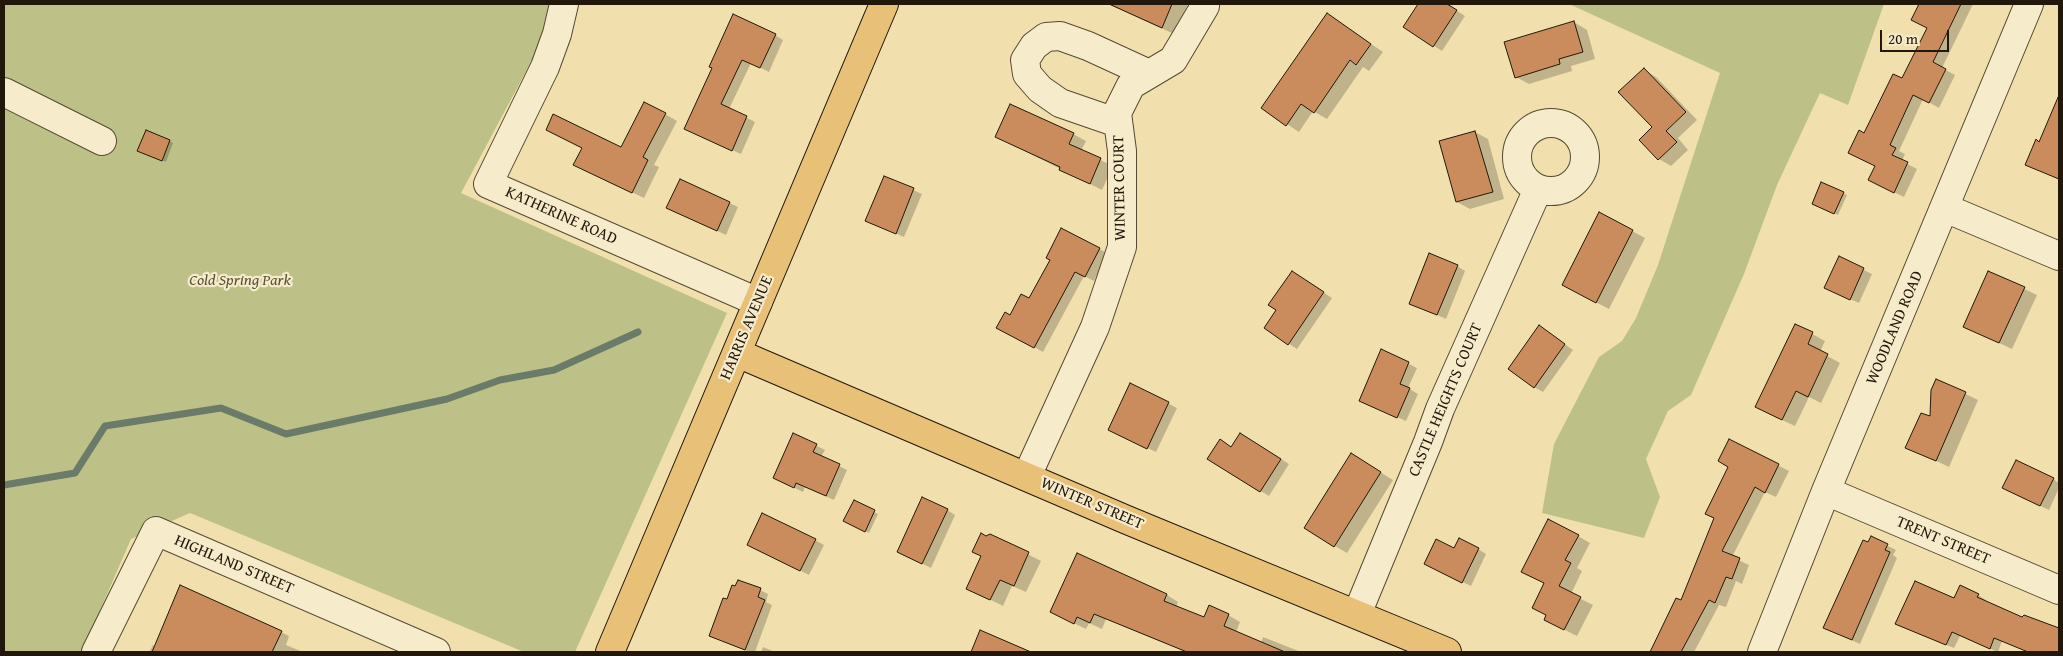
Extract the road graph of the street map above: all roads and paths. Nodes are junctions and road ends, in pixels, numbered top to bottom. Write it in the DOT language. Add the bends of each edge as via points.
graph roads {
  1 [pos="564,4"];
  2 [pos="884,4"];
  3 [pos="2029,4"];
  4 [pos="1204,6"];
  5 [pos="1149,74"];
  6 [pos="4,92"];
  7 [pos="1118,123"];
  8 [pos="102,141"];
  9 [pos="1538,189"];
  10 [pos="1945,208"];
  11 [pos="2059,256"];
  12 [pos="758,302"];
  13 [pos="737,353"];
  14 [pos="1027,476"];
  15 [pos="1826,491"];
  16 [pos="2059,590"];
  17 [pos="1357,614"];
  18 [pos="96,652"];
  19 [pos="436,652"];
  20 [pos="610,652"];
  21 [pos="1447,652"];
  22 [pos="1762,652"];
  1 -- 12 [label="street, KATHERINE ROAD" via="545,67 488,184"];
  2 -- 12 [label="main road, HARRIS AVENUE"];
  3 -- 10 [label="street, WOODLAND ROAD"];
  4 -- 5 [label="street, WINTER COURT" via="1173,60"];
  5 -- 7 [label="street, WINTER COURT" via="1131,85 1117,113"];
  5 -- 7 [label="street" via="1060,36 1046,37 1034,46 1025,60 1027,74 1040,89 1060,102"];
  6 -- 8 [label="street"];
  7 -- 14 [label="street, WINTER COURT" via="1122,151 1122,247 1095,327"];
  9 -- 17 [label="street, CASTLE HEIGHTS COURT" via="1440,408"];
  10 -- 11 [label="street"];
  10 -- 15 [label="street, WOODLAND ROAD"];
  12 -- 13 [label="main road, HARRIS AVENUE"];
  13 -- 14 [label="main road, WINTER STREET"];
  13 -- 20 [label="main road, HARRIS AVENUE"];
  14 -- 17 [label="main road, WINTER STREET"];
  15 -- 16 [label="street, TRENT STREET"];
  15 -- 22 [label="street, WOODLAND ROAD"];
  17 -- 21 [label="main road, WINTER STREET"];
  18 -- 19 [label="street, HIGHLAND STREET" via="156,532"];
}
